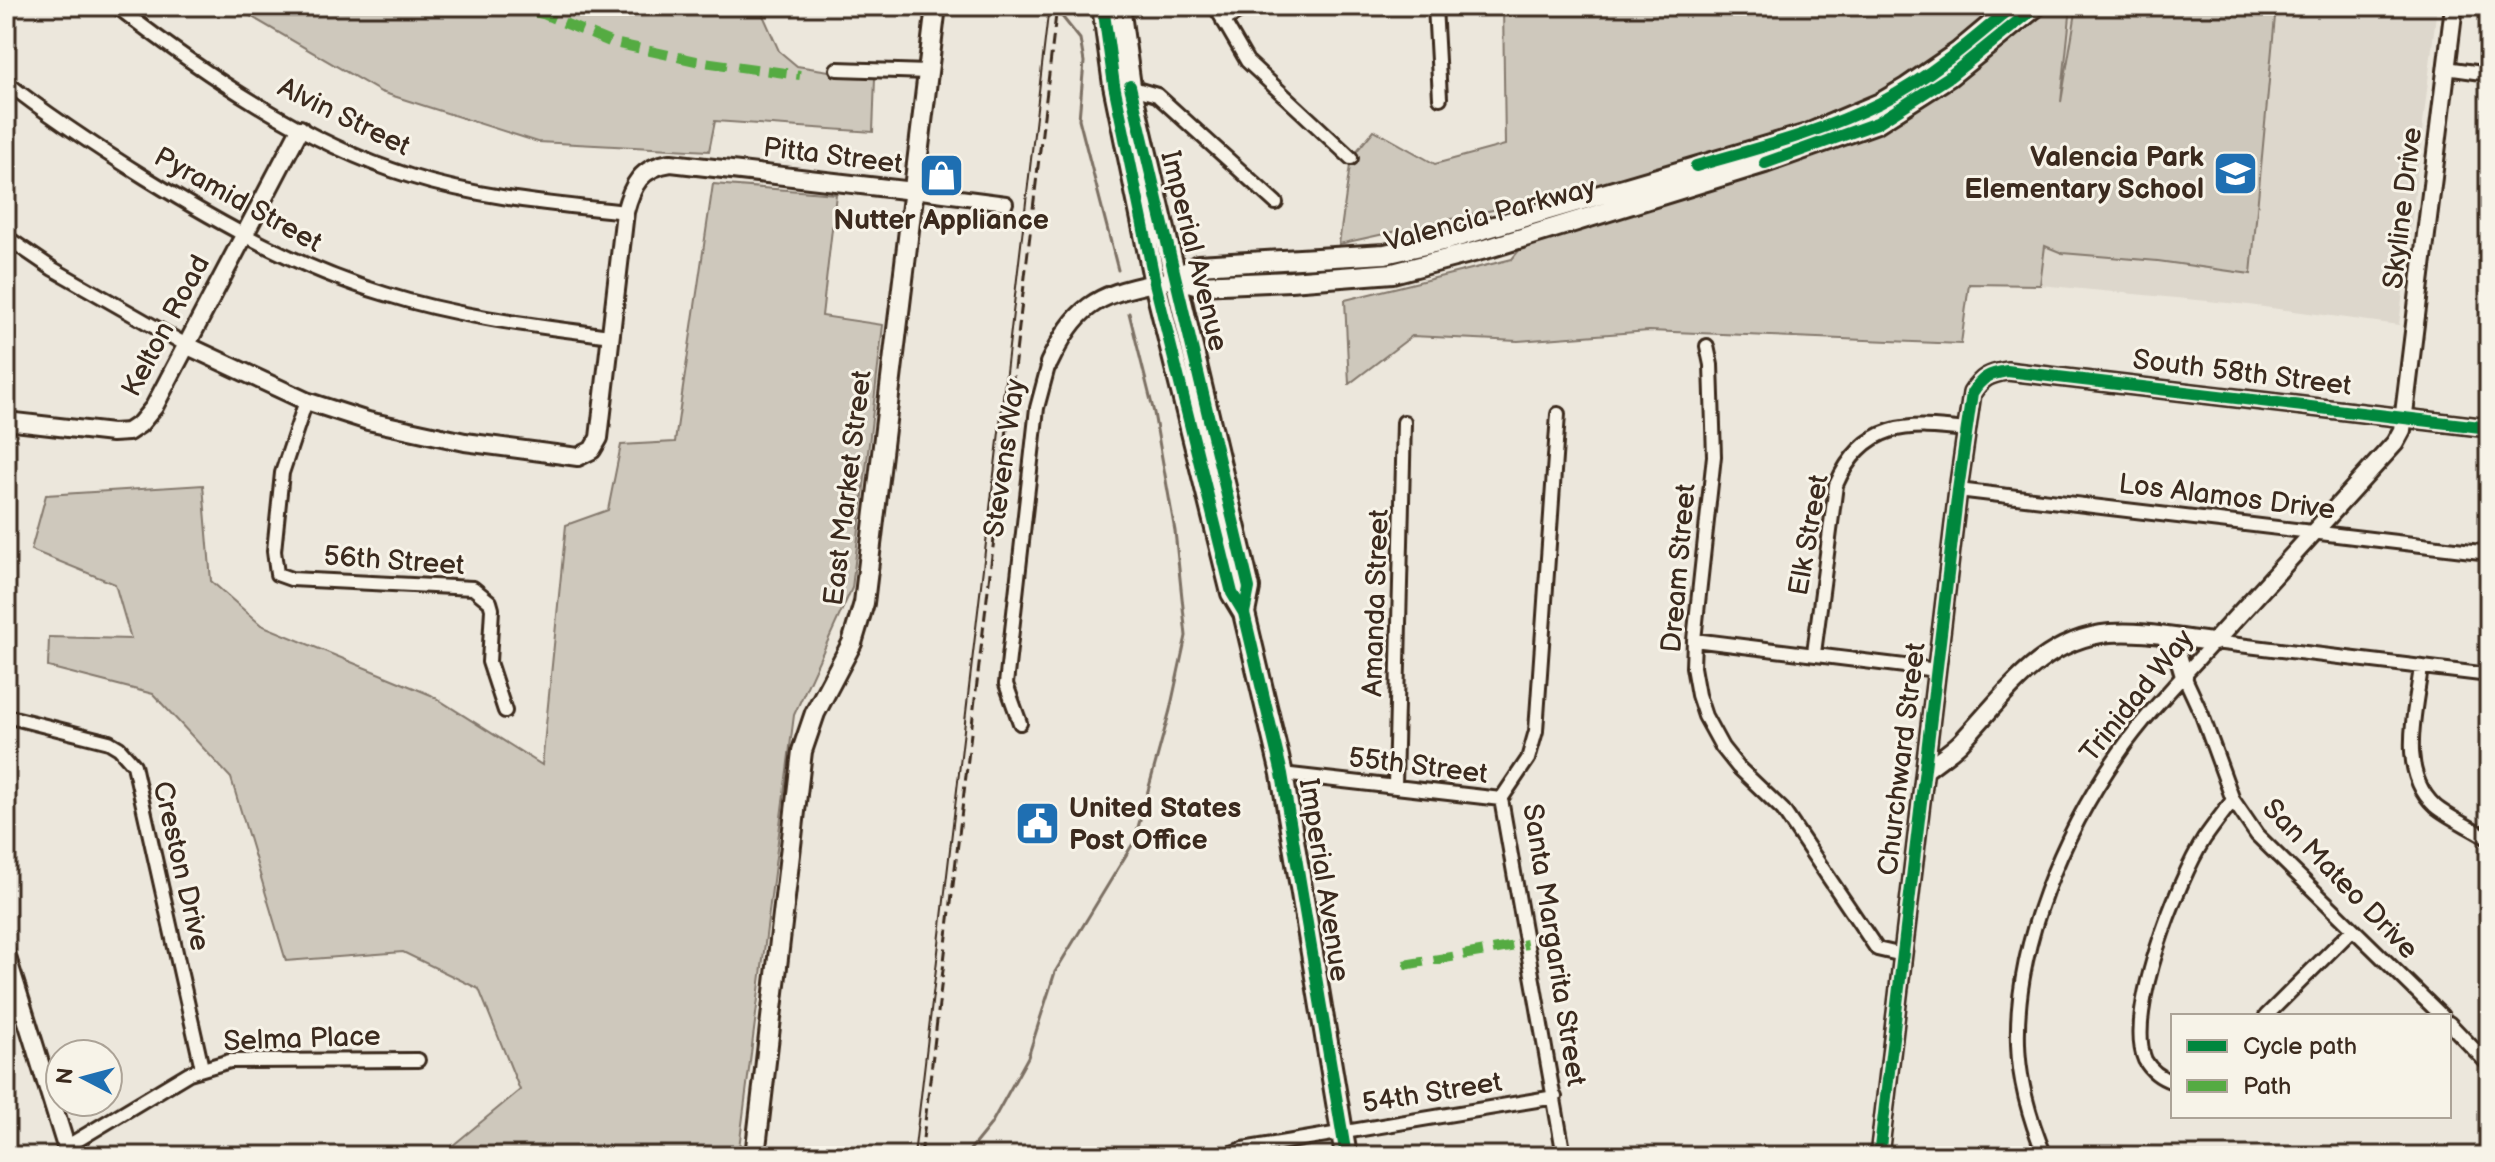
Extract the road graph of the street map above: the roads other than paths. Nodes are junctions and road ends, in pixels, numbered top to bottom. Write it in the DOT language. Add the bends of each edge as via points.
graph roads {
  1 [pos="116,6"];
  2 [pos="936,6"];
  3 [pos="1103,6"];
  4 [pos="1119,6"];
  5 [pos="1215,6"];
  6 [pos="1249,6"];
  7 [pos="1435,6"];
  8 [pos="2013,6"];
  9 [pos="2037,6"];
  10 [pos="2454,6"];
  11 [pos="1223,21"];
  12 [pos="2446,68"];
  13 [pos="837,69"];
  14 [pos="928,72"];
  15 [pos="2489,74"];
  16 [pos="6,82"];
  17 [pos="1122,86"];
  18 [pos="1440,98"];
  19 [pos="300,129"];
  20 [pos="1351,158"];
  21 [pos="913,191"];
  22 [pos="1006,203"];
  23 [pos="1276,203"];
  24 [pos="625,212"];
  25 [pos="244,235"];
  26 [pos="6,237"];
  27 [pos="1177,278"];
  28 [pos="1155,283"];
  29 [pos="611,336"];
  30 [pos="188,346"];
  31 [pos="1707,346"];
  32 [pos="1049,363"];
  33 [pos="1988,374"];
  34 [pos="306,401"];
  35 [pos="1558,414"];
  36 [pos="2404,417"];
  37 [pos="6,421"];
  38 [pos="1404,422"];
  39 [pos="2489,428"];
  40 [pos="1967,430"];
  41 [pos="1958,490"];
  42 [pos="2315,532"];
  43 [pos="2489,553"];
  44 [pos="1244,613"];
  45 [pos="2165,638"];
  46 [pos="1694,640"];
  47 [pos="2214,642"];
  48 [pos="1814,653"];
  49 [pos="2421,667"];
  50 [pos="1937,670"];
  51 [pos="2489,675"];
  52 [pos="2184,676"];
  53 [pos="505,711"];
  54 [pos="6,716"];
  55 [pos="1020,723"];
  56 [pos="1927,769"];
  57 [pos="1282,774"];
  58 [pos="1395,785"];
  59 [pos="1501,799"];
  60 [pos="2233,800"];
  61 [pos="2489,839"];
  62 [pos="2352,930"];
  63 [pos="6,954"];
  64 [pos="1903,955"];
  65 [pos="11,987"];
  66 [pos="2268,1014"];
  67 [pos="2440,1014"];
  68 [pos="2451,1025"];
  69 [pos="418,1060"];
  70 [pos="2489,1065"];
  71 [pos="202,1068"];
  72 [pos="2171,1081"];
  73 [pos="1555,1097"];
  74 [pos="1342,1132"];
  75 [pos="68,1151"];
  76 [pos="1226,1155"];
  77 [pos="755,1156"];
  78 [pos="1346,1156"];
  79 [pos="1564,1156"];
  80 [pos="1879,1156"];
  81 [pos="2045,1156"];
  1 -- 19 [label="street, Alvin Street"];
  2 -- 14 [label="main road, East Market Street"];
  3 -- 17 [label="main road, Imperial Avenue"];
  4 -- 17 [label="main road, Imperial Avenue"];
  5 -- 11 [label="street"];
  6 -- 11 [label="street"];
  7 -- 18 [label="street"];
  8 -- 27 [label="main road, Valencia Parkway" via="1907,87 1807,134 1447,240 1385,254 1198,265"];
  9 -- 27 [label="main road, Valencia Parkway" via="1949,77 1877,123 1790,155 1393,273 1198,285"];
  10 -- 12 [label="street, Skyline Drive"];
  11 -- 20 [label="street" via="1247,61"];
  12 -- 15 [label="street"];
  12 -- 36 [label="street, Skyline Drive"];
  13 -- 14 [label="street"];
  14 -- 21 [label="main road, East Market Street"];
  16 -- 25 [label="street, Pyramid Street" via="93,145"];
  17 -- 23 [label="street" via="1157,95"];
  17 -- 27 [label="main road, Imperial Avenue"];
  17 -- 28 [label="main road, Imperial Avenue"];
  19 -- 24 [label="street, Alvin Street" via="410,176 501,198"];
  19 -- 25 [label="street, Kelton Road"];
  21 -- 22 [label="street, Pitta Street"];
  21 -- 24 [label="street, Pitta Street" via="671,163 653,167 635,181"];
  21 -- 77 [label="main road, East Market Street" via="864,603 852,643 815,713 802,751"];
  24 -- 29 [label="street"];
  25 -- 29 [label="street, Pyramid Street" via="306,266 386,295 483,318"];
  25 -- 30 [label="street, Kelton Road"];
  26 -- 30 [label="street"];
  27 -- 28 [label="main road, Stevens Way"];
  27 -- 44 [label="main road, Imperial Avenue" via="1249,588"];
  28 -- 32 [label="street, Stevens Way" via="1099,298 1073,319"];
  28 -- 44 [label="main road, Imperial Avenue" via="1232,593"];
  29 -- 34 [label="street" via="601,425 595,447 583,455 418,433"];
  30 -- 34 [label="street"];
  30 -- 37 [label="street, Kelton Road" via="154,407 128,432"];
  31 -- 46 [label="street, Dream Street" via="1714,456"];
  32 -- 55 [label="street, Stevens Way" via="1037,408 1006,684"];
  33 -- 36 [label="street, South 58th Street" via="2007,371"];
  33 -- 40 [label="street, Churchward Street" via="1972,393"];
  34 -- 53 [label="street, 56th Street" via="282,473 274,551 277,574 473,588 492,609 489,662"];
  35 -- 59 [label="street, Santa Margarita Street" via="1536,731 1528,759"];
  36 -- 39 [label="street, South 58th Street"];
  36 -- 42 [label="street, Trinidad Way" via="2395,443"];
  38 -- 58 [label="street, Amanda Street"];
  40 -- 41 [label="street, Churchward Street"];
  40 -- 48 [label="street, Elk Street" via="1902,427 1870,441 1846,464 1836,485"];
  41 -- 42 [label="street, Los Alamos Drive"];
  41 -- 50 [label="street, Churchward Street"];
  42 -- 43 [label="street, Los Alamos Drive"];
  42 -- 47 [label="street, Trinidad Way"];
  44 -- 57 [label="main road, Imperial Avenue"];
  45 -- 47 [label="street"];
  45 -- 52 [label="street" via="2178,655"];
  45 -- 56 [label="street" via="2099,634 2048,653 1958,745"];
  46 -- 48 [label="street"];
  46 -- 64 [label="street, Dream Street" via="1698,695 1722,747 1783,810 1877,949"];
  47 -- 49 [label="street"];
  47 -- 52 [label="street, Trinidad Way"];
  48 -- 50 [label="street"];
  49 -- 51 [label="street"];
  49 -- 61 [label="street" via="2412,744 2418,784 2438,808"];
  50 -- 56 [label="street, Churchward Street"];
  52 -- 60 [label="street, San Mateo Drive"];
  52 -- 81 [label="street, Trinidad Way" via="2120,750 2094,791 2051,881 2031,944 2018,1046 2025,1095"];
  54 -- 71 [label="street, Creston Drive" via="109,742 134,765"];
  56 -- 64 [label="street, Churchward Street"];
  57 -- 58 [label="street, 55th Street"];
  57 -- 74 [label="main road, Imperial Avenue"];
  58 -- 59 [label="street, 55th Street"];
  59 -- 73 [label="street, Santa Margarita Street"];
  60 -- 62 [label="street, San Mateo Drive" via="2257,835"];
  60 -- 72 [label="street" via="2203,841 2175,898 2147,984 2142,1049 2152,1070"];
  62 -- 66 [label="street"];
  62 -- 67 [label="street, San Mateo Drive"];
  63 -- 65 [label="street"];
  64 -- 80 [label="street, Churchward Street"];
  65 -- 75 [label="street"];
  68 -- 70 [label="street"];
  69 -- 71 [label="street, Selma Place" via="230,1061"];
  71 -- 75 [label="street, Selma Place"];
  73 -- 74 [label="street, 54th Street"];
  73 -- 79 [label="street, Santa Margarita Street"];
  74 -- 76 [label="street, 54th Street"];
  74 -- 78 [label="main road, Imperial Avenue"];
}
